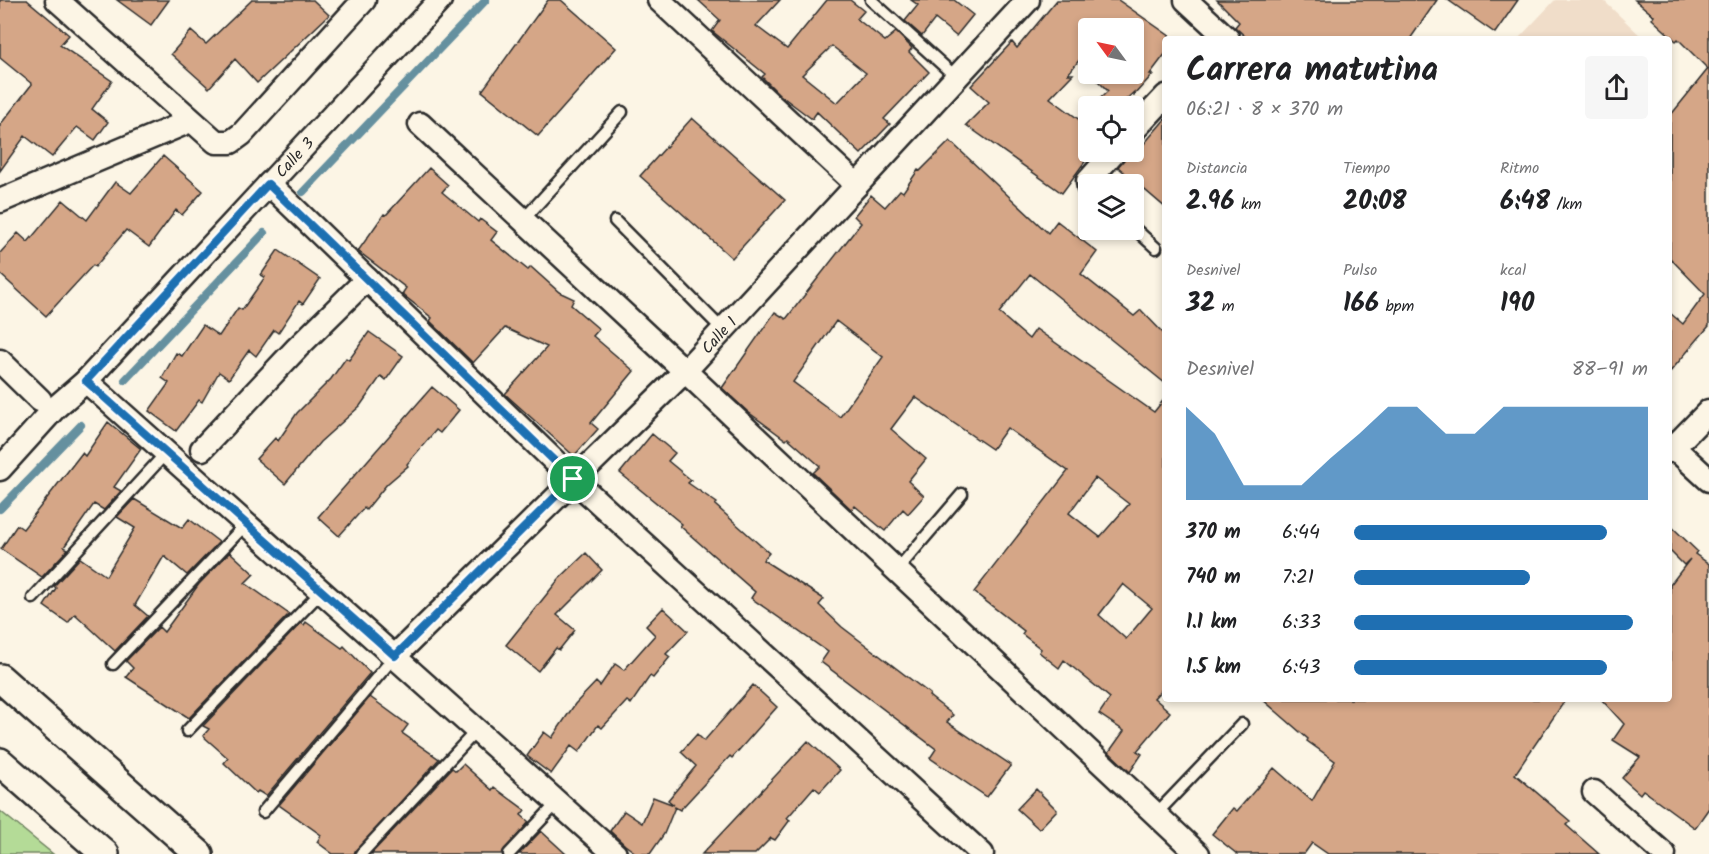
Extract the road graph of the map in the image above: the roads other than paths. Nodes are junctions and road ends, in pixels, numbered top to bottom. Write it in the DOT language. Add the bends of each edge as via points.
graph roads {
  1 [pos="57,0"];
  2 [pos="364,0"];
  3 [pos="659,0"];
  4 [pos="871,0"];
  5 [pos="1028,0"];
  6 [pos="1186,0"];
  7 [pos="437,1"];
  8 [pos="1222,36"];
  9 [pos="956,77"];
  10 [pos="1162,100"];
  11 [pos="622,112"];
  12 [pos="1144,119"];
  13 [pos="190,121"];
  14 [pos="420,124"];
  15 [pos="1105,162"];
  16 [pos="1094,174"];
  17 [pos="268,184"];
  18 [pos="857,185"];
  19 [pos="0,201"];
  20 [pos="523,220"];
  21 [pos="615,221"];
  22 [pos="1144,237"];
  23 [pos="1156,248"];
  24 [pos="367,279"];
  25 [pos="723,330"];
  26 [pos="0,361"];
  27 [pos="686,371"];
  28 [pos="86,381"];
  29 [pos="40,400"];
  30 [pos="1709,411"];
  31 [pos="1672,446"];
  32 [pos="1672,448"];
  33 [pos="202,449"];
  34 [pos="166,453"];
  35 [pos="0,468"];
  36 [pos="573,479"];
  37 [pos="1709,480"];
  38 [pos="962,494"];
  39 [pos="246,524"];
  40 [pos="897,570"];
  41 [pos="322,591"];
  42 [pos="33,598"];
  43 [pos="395,656"];
  44 [pos="113,664"];
  45 [pos="0,678"];
  46 [pos="1242,724"];
  47 [pos="477,730"];
  48 [pos="187,731"];
  49 [pos="0,762"];
  50 [pos="1594,792"];
  51 [pos="558,802"];
  52 [pos="263,812"];
  53 [pos="1156,814"];
  54 [pos="105,854"];
  55 [pos="199,854"];
  56 [pos="361,854"];
  57 [pos="509,854"];
  58 [pos="615,854"];
  59 [pos="982,854"];
  60 [pos="1198,854"];
  61 [pos="1664,854"];
  1 -- 13 [label="street"];
  2 -- 13 [label="street" via="231,142 216,142"];
  3 -- 18 [label="street"];
  4 -- 9 [label="lane"];
  5 -- 9 [label="street, Calle 1"];
  6 -- 8 [label="street"];
  7 -- 17 [label="street, Calle 3"];
  9 -- 18 [label="street, Calle 1"];
  10 -- 12 [label="street"];
  11 -- 20 [label="lane"];
  13 -- 19 [label="street"];
  14 -- 20 [label="street"];
  15 -- 16 [label="street"];
  17 -- 24 [label="street"];
  17 -- 28 [label="street, Calle 3"];
  18 -- 25 [label="street, Calle 1"];
  20 -- 27 [label="street"];
  21 -- 25 [label="lane"];
  22 -- 23 [label="lane"];
  24 -- 33 [label="street"];
  24 -- 36 [label="street"];
  25 -- 27 [label="street, Calle 1"];
  26 -- 29 [label="street"];
  27 -- 36 [label="street, Calle 1"];
  27 -- 40 [label="street"];
  28 -- 34 [label="street"];
  28 -- 35 [label="street, Calle 3" via="56,407"];
  30 -- 31 [label="street"];
  32 -- 37 [label="street"];
  34 -- 39 [label="street"];
  34 -- 42 [label="lane"];
  36 -- 43 [label="street, Calle 1"];
  36 -- 59 [label="street"];
  38 -- 40 [label="lane"];
  39 -- 41 [label="street"];
  39 -- 44 [label="lane"];
  40 -- 53 [label="street"];
  41 -- 43 [label="street"];
  41 -- 48 [label="lane"];
  43 -- 47 [label="street"];
  43 -- 52 [label="lane"];
  45 -- 55 [label="street"];
  46 -- 53 [label="lane"];
  47 -- 51 [label="street"];
  47 -- 56 [label="lane"];
  49 -- 54 [label="street"];
  50 -- 61 [label="street"];
  51 -- 57 [label="lane"];
  51 -- 58 [label="street"];
  53 -- 60 [label="street"];
}
